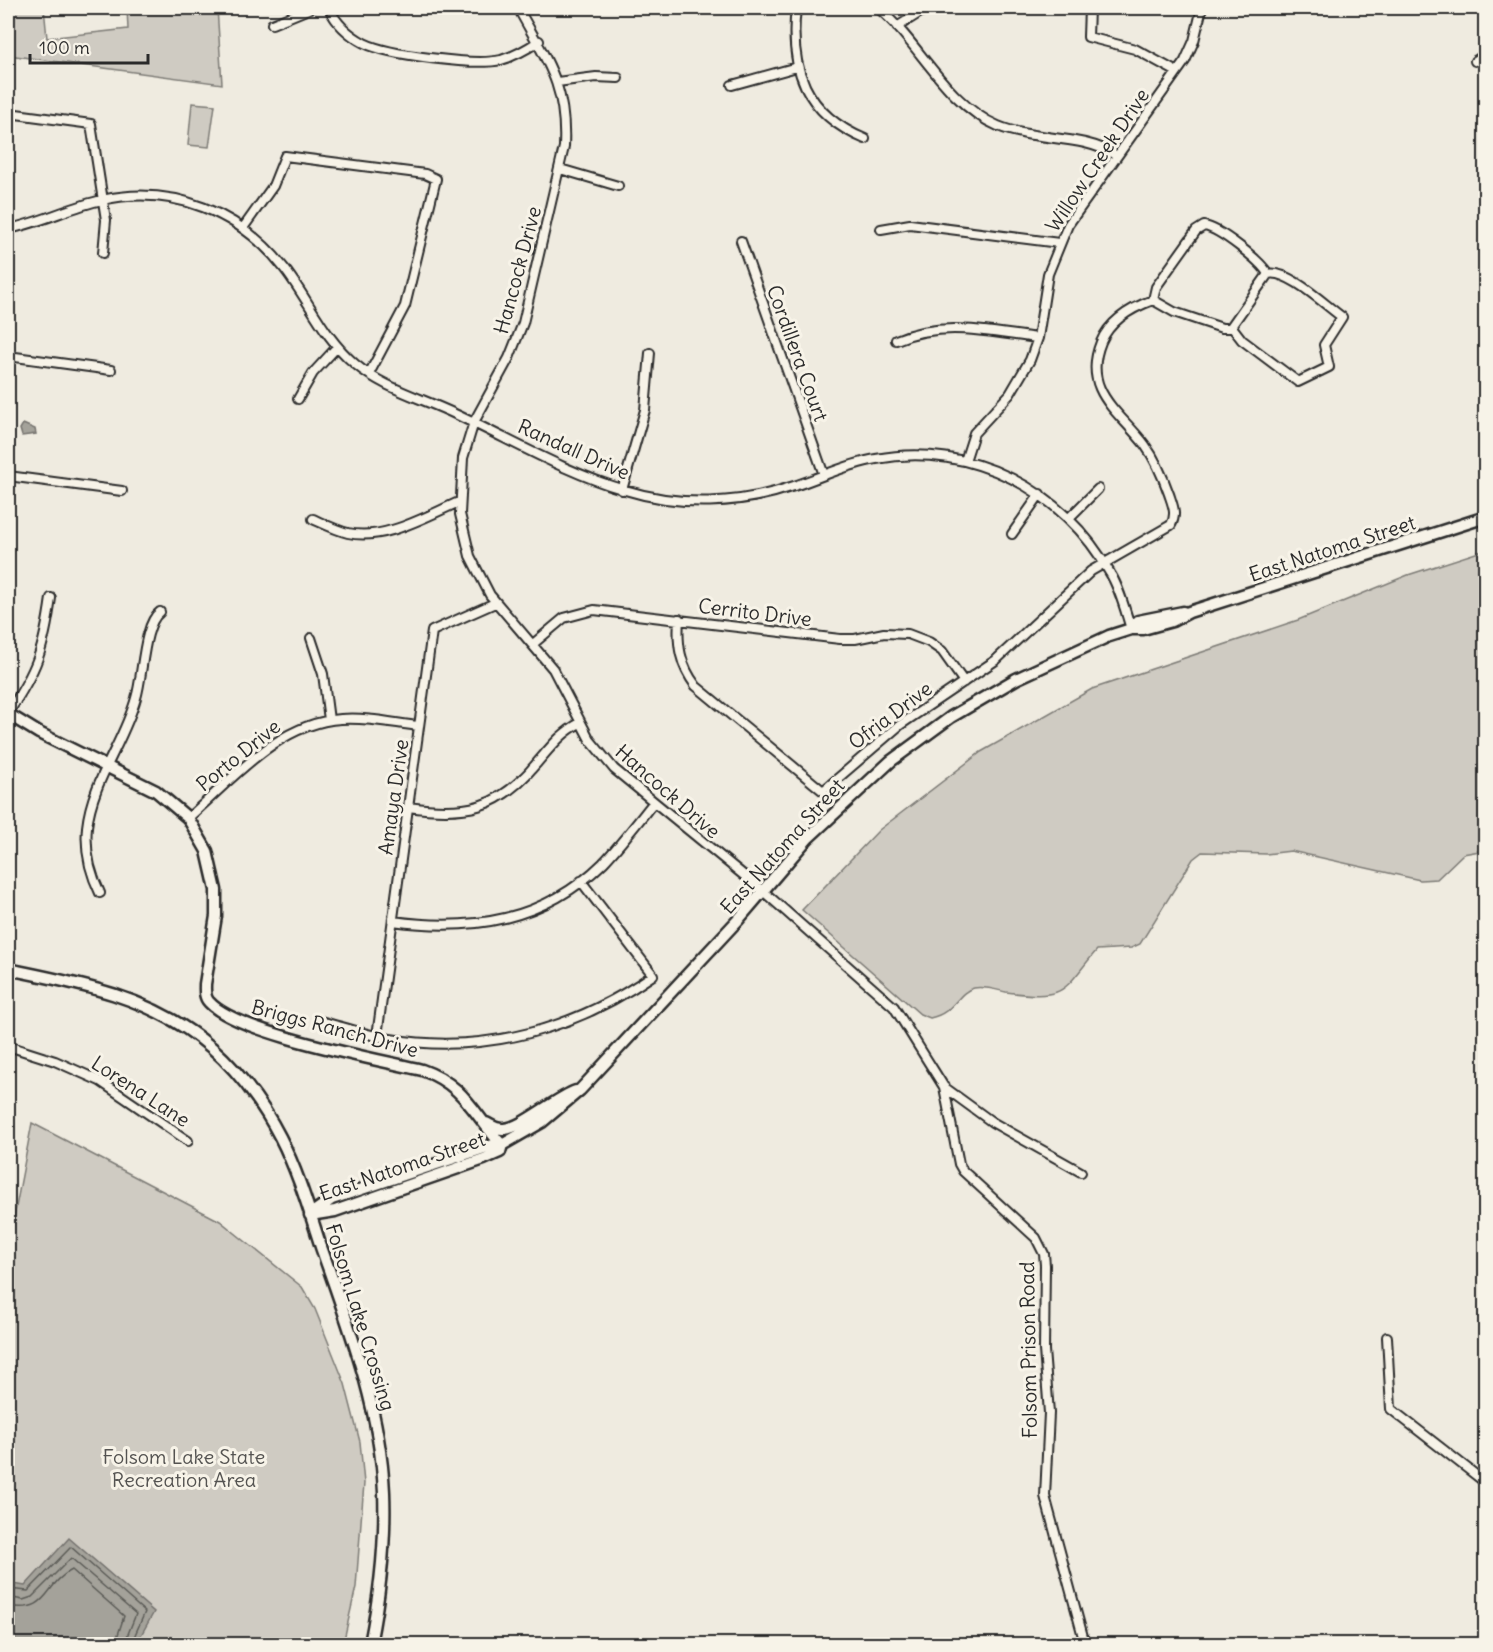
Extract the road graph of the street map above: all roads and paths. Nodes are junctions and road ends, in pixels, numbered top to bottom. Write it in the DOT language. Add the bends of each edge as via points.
graph roads {
  1 [pos="311,8"];
  2 [pos="329,8"];
  3 [pos="518,8"];
  4 [pos="795,8"];
  5 [pos="878,8"];
  6 [pos="927,8"];
  7 [pos="1089,8"];
  8 [pos="1202,8"];
  9 [pos="272,24"];
  10 [pos="897,27"];
  11 [pos="539,41"];
  12 [pos="1485,54"];
  13 [pos="1475,61"];
  14 [pos="797,66"];
  15 [pos="1177,72"];
  16 [pos="618,78"];
  17 [pos="557,82"];
  18 [pos="732,85"];
  19 [pos="16,114"];
  20 [pos="865,139"];
  21 [pos="1117,156"];
  22 [pos="560,169"];
  23 [pos="618,186"];
  24 [pos="102,200"];
  25 [pos="243,228"];
  26 [pos="8,229"];
  27 [pos="881,229"];
  28 [pos="741,241"];
  29 [pos="1059,243"];
  30 [pos="103,253"];
  31 [pos="1268,274"];
  32 [pos="1153,300"];
  33 [pos="1232,327"];
  34 [pos="1038,338"];
  35 [pos="896,340"];
  36 [pos="337,347"];
  37 [pos="650,353"];
  38 [pos="8,356"];
  39 [pos="111,370"];
  40 [pos="369,374"];
  41 [pos="298,399"];
  42 [pos="474,422"];
  43 [pos="965,461"];
  44 [pos="824,475"];
  45 [pos="8,476"];
  46 [pos="1098,489"];
  47 [pos="622,490"];
  48 [pos="122,491"];
  49 [pos="1040,494"];
  50 [pos="459,502"];
  51 [pos="1485,517"];
  52 [pos="1069,518"];
  53 [pos="313,519"];
  54 [pos="1012,534"];
  55 [pos="1104,563"];
  56 [pos="51,598"];
  57 [pos="495,603"];
  58 [pos="160,612"];
  59 [pos="680,619"];
  60 [pos="1131,628"];
  61 [pos="311,638"];
  62 [pos="532,644"];
  63 [pos="964,682"];
  64 [pos="8,714"];
  65 [pos="329,720"];
  66 [pos="580,723"];
  67 [pos="419,726"];
  68 [pos="107,767"];
  69 [pos="653,802"];
  70 [pos="408,807"];
  71 [pos="188,818"];
  72 [pos="581,881"];
  73 [pos="763,891"];
  74 [pos="100,893"];
  75 [pos="393,921"];
  76 [pos="8,969"];
  77 [pos="320,1021"];
  78 [pos="377,1036"];
  79 [pos="8,1046"];
  80 [pos="944,1087"];
  81 [pos="580,1090"];
  82 [pos="486,1123"];
  83 [pos="188,1141"];
  84 [pos="502,1145"];
  85 [pos="1081,1172"];
  86 [pos="310,1215"];
  87 [pos="1387,1337"];
  88 [pos="1485,1483"];
  89 [pos="370,1644"];
  90 [pos="1085,1644"];
  1 -- 9 [label="street"];
  2 -- 11 [label="street" via="354,37 391,51 489,62 511,57"];
  3 -- 11 [label="street, Hancock Drive"];
  4 -- 14 [label="street" via="793,48"];
  5 -- 10 [label="street"];
  6 -- 10 [label="street"];
  7 -- 15 [label="street" via="1088,37 1135,49"];
  8 -- 15 [label="street, Willow Creek Drive" via="1194,41"];
  10 -- 21 [label="street" via="965,105 983,118 1019,132 1089,142"];
  11 -- 17 [label="street, Hancock Drive"];
  12 -- 13 [label="street"];
  14 -- 18 [label="street"];
  14 -- 20 [label="street" via="808,93 825,115"];
  15 -- 21 [label="street, Willow Creek Drive"];
  16 -- 17 [label="street"];
  17 -- 22 [label="street, Hancock Drive" via="565,132"];
  19 -- 24 [label="street" via="92,124"];
  21 -- 29 [label="street, Willow Creek Drive"];
  22 -- 23 [label="street"];
  22 -- 42 [label="street, Hancock Drive" via="523,323"];
  24 -- 25 [label="street, Randall Drive" via="143,196 180,200 210,209"];
  24 -- 26 [label="street, Randall Drive"];
  24 -- 30 [label="street" via="106,233"];
  25 -- 36 [label="street, Randall Drive" via="287,272"];
  25 -- 40 [label="street" via="273,186 285,156 425,174 436,179 405,306"];
  27 -- 29 [label="street" via="910,224"];
  28 -- 44 [label="street, Cordillera Court"];
  29 -- 34 [label="street, Willow Creek Drive" via="1047,280"];
  31 -- 32 [label="street" via="1261,263 1204,226 1196,231 1156,287"];
  31 -- 33 [label="street"];
  31 -- 33 [label="street" via="1285,275 1342,317 1324,345 1329,367 1298,382 1242,340"];
  32 -- 33 [label="street" via="1174,312 1222,328"];
  32 -- 55 [label="street, Ofria Drive" via="1124,314 1110,327 1099,350 1096,371 1105,400 1144,443 1158,466 1174,509 1174,520 1166,529"];
  34 -- 35 [label="street" via="946,328 920,331"];
  34 -- 43 [label="street, Willow Creek Drive" via="1025,372 974,433"];
  36 -- 40 [label="street, Randall Drive"];
  36 -- 41 [label="street" via="313,373"];
  37 -- 47 [label="street" via="645,410"];
  38 -- 39 [label="street"];
  40 -- 42 [label="street, Randall Drive"];
  42 -- 47 [label="street, Randall Drive"];
  42 -- 50 [label="street, Hancock Drive" via="463,458"];
  43 -- 44 [label="street, Randall Drive" via="902,455 872,459"];
  43 -- 49 [label="street, Randall Drive" via="1001,472"];
  44 -- 47 [label="street, Randall Drive" via="768,494 720,501 671,500"];
  45 -- 48 [label="street"];
  46 -- 52 [label="street"];
  49 -- 52 [label="street, Randall Drive"];
  49 -- 54 [label="street"];
  50 -- 53 [label="street" via="371,534 348,533"];
  50 -- 57 [label="street, Hancock Drive" via="470,556"];
  51 -- 60 [label="main road, East Natoma Street" via="1189,612 1172,621 1143,629"];
  52 -- 55 [label="street, Randall Drive"];
  55 -- 60 [label="street, Randall Drive"];
  55 -- 63 [label="street, Ofria Drive" via="1076,583 996,660"];
  56 -- 64 [label="street" via="40,657"];
  57 -- 62 [label="street, Hancock Drive"];
  57 -- 67 [label="street, Amaya Drive" via="432,631"];
  58 -- 68 [label="street" via="151,621 137,698"];
  59 -- 62 [label="street, Cerrito Drive" via="586,611 557,622"];
  59 -- 63 [label="street, Cerrito Drive" via="840,639 908,634 942,651"];
  59 -- 63 [label="street, Ofria Drive" via="679,651 696,686 823,791 886,735"];
  60 -- 73 [label="main road, East Natoma Street" via="1016,679 920,738 834,811"];
  61 -- 65 [label="street" via="324,674"];
  62 -- 66 [label="street, Hancock Drive" via="553,669"];
  64 -- 68 [label="main road, Briggs Ranch Drive"];
  65 -- 67 [label="street, Porto Drive" via="363,719"];
  65 -- 71 [label="street, Porto Drive" via="294,730 275,742"];
  66 -- 69 [label="street, Hancock Drive" via="614,769"];
  66 -- 70 [label="street" via="561,736 525,778 499,798 463,811"];
  67 -- 70 [label="street, Amaya Drive"];
  68 -- 71 [label="main road, Briggs Ranch Drive" via="156,791"];
  68 -- 74 [label="street" via="90,808 87,827 90,866"];
  69 -- 72 [label="street" via="612,853"];
  69 -- 73 [label="street, Hancock Drive"];
  70 -- 75 [label="street, Amaya Drive"];
  71 -- 82 [label="main road, Briggs Ranch Drive" via="207,851 216,890 216,916 205,984 208,1002 235,1020 261,1030 445,1079"];
  72 -- 75 [label="street" via="534,909 491,922 437,926"];
  72 -- 78 [label="street" via="653,975 586,1014 508,1039 438,1044"];
  73 -- 80 [label="street, Folsom Prison Road" via="894,1007"];
  73 -- 81 [label="main road, East Natoma Street"];
  75 -- 78 [label="street, Amaya Drive"];
  76 -- 86 [label="main road, East Natoma Street" via="133,999 171,1017 203,1040 257,1100 280,1135"];
  77 -- 78 [label="street"];
  79 -- 83 [label="street, Lorena Lane" via="100,1081"];
  80 -- 85 [label="street, Folsom Prison Road" via="992,1122"];
  80 -- 90 [label="street, Folsom Prison Road" via="963,1171 1036,1238 1044,1254 1044,1350 1049,1404 1045,1496"];
  81 -- 82 [label="main road" via="559,1097 509,1128 497,1129"];
  81 -- 84 [label="main road, East Natoma Street" via="542,1122"];
  82 -- 84 [label="main road, Briggs Ranch Drive"];
  84 -- 86 [label="main road, East Natoma Street" via="500,1152 484,1159 335,1211"];
  86 -- 89 [label="main road, Folsom Lake Crossing" via="362,1368 378,1434 384,1491 384,1552"];
  87 -- 88 [label="street" via="1391,1409"];
}
